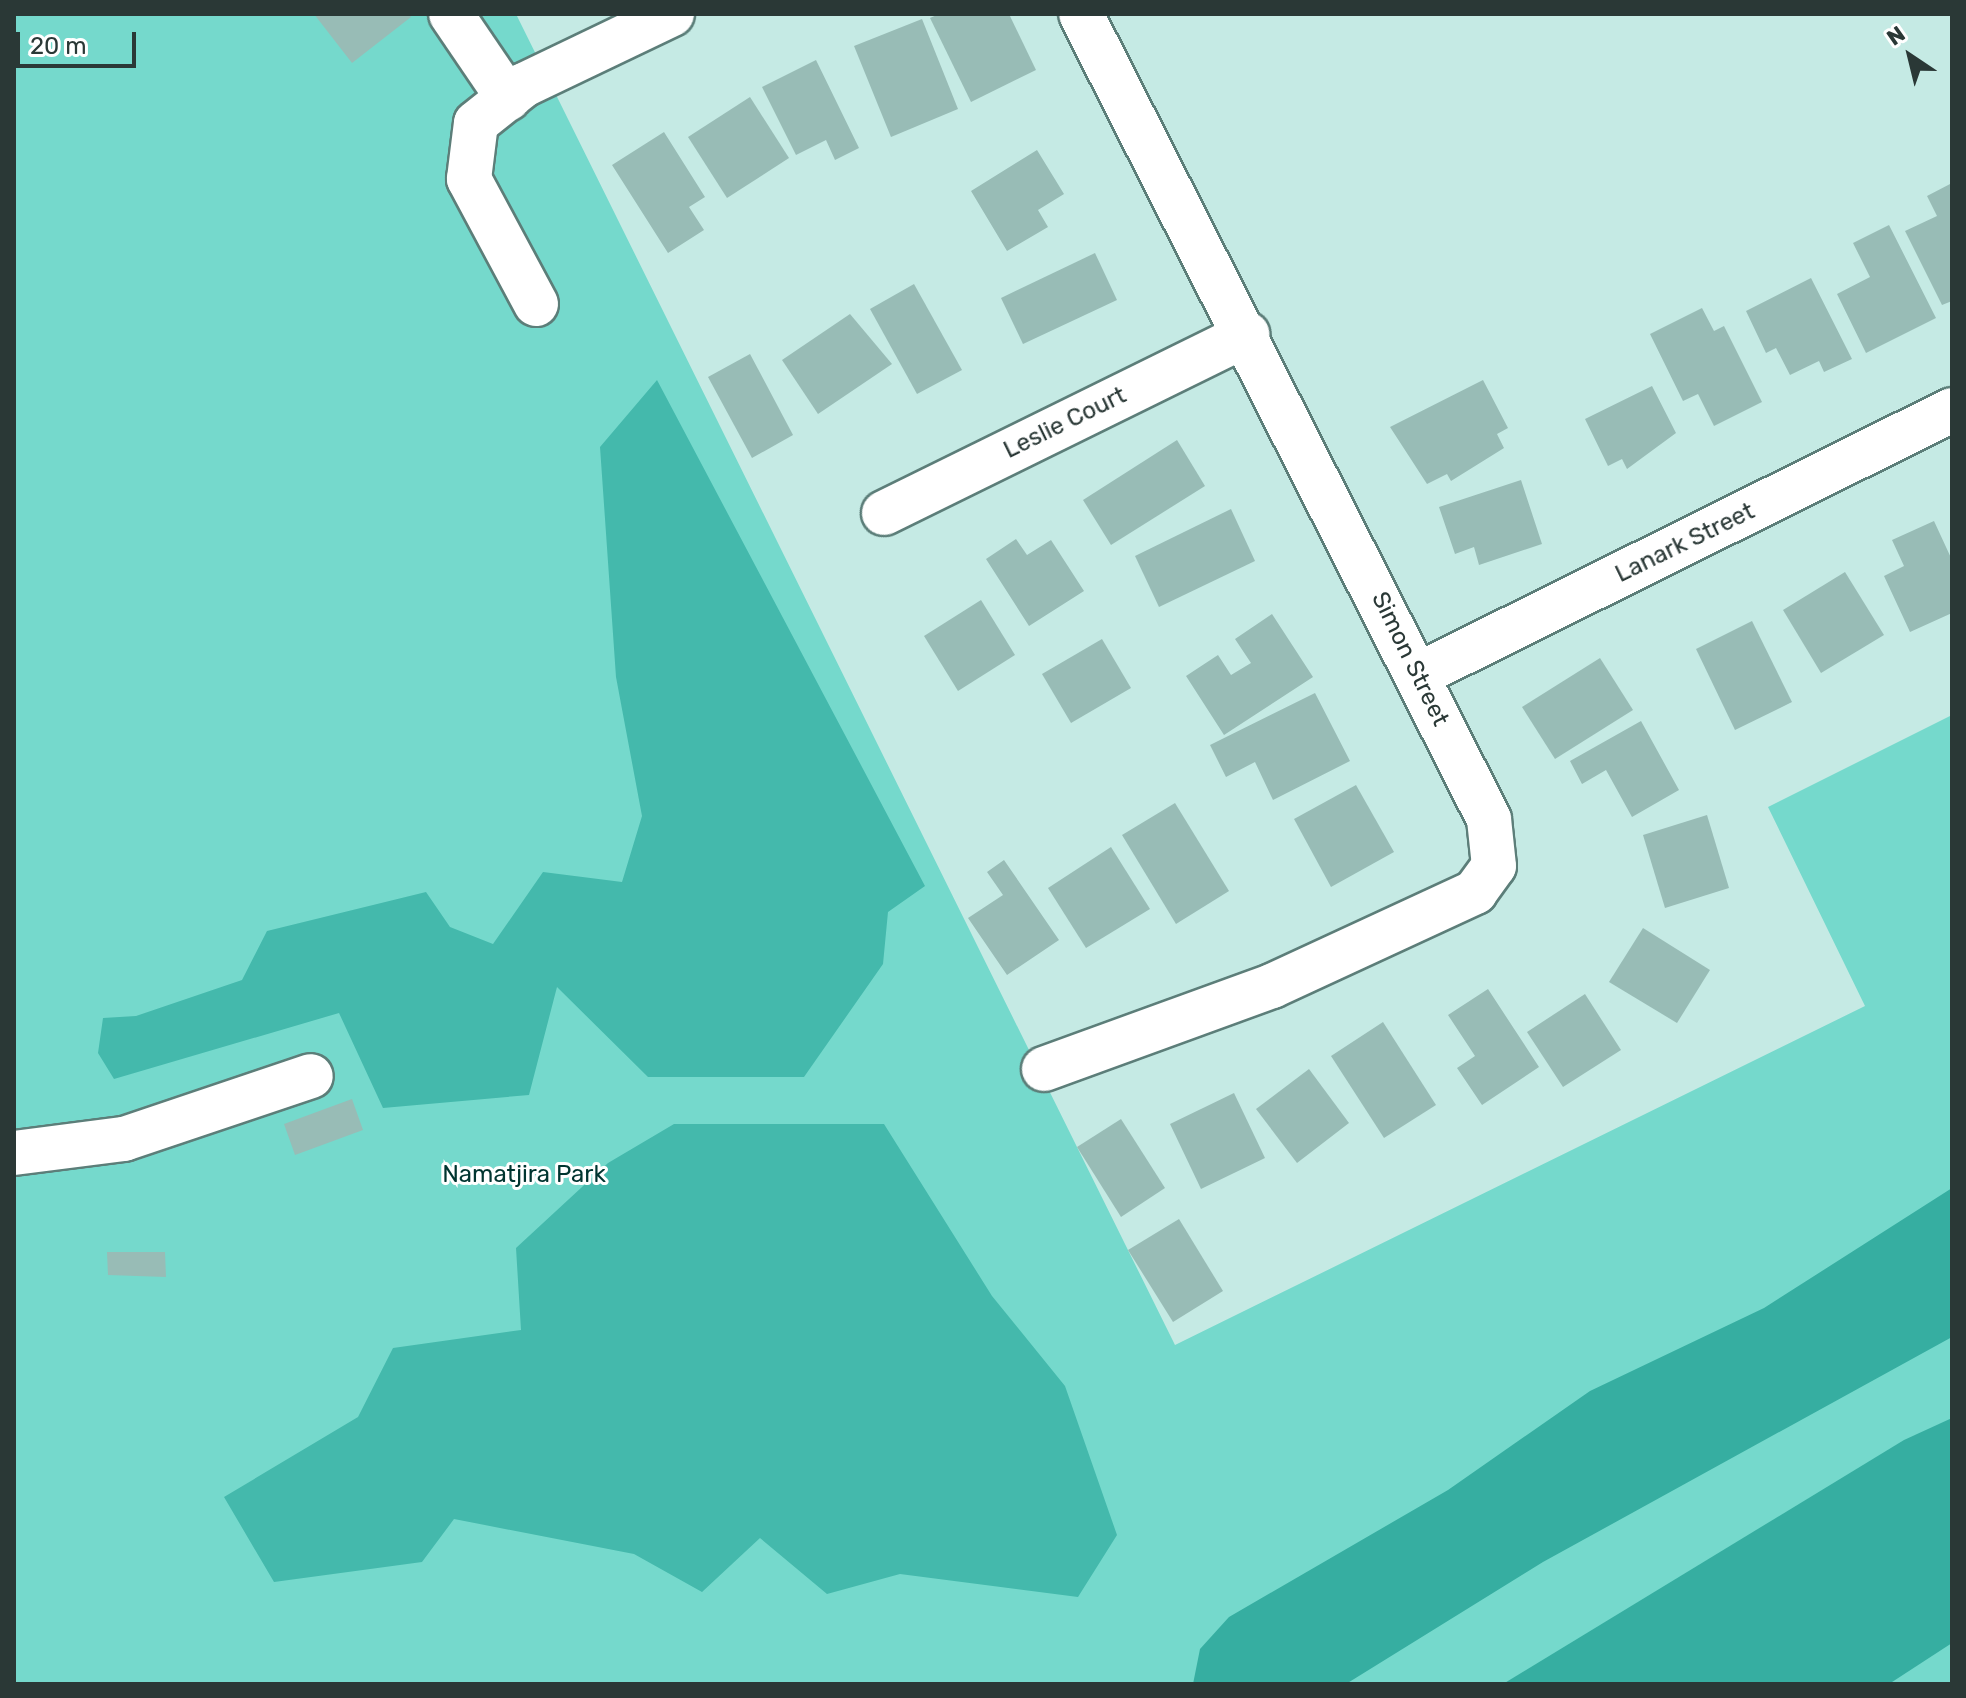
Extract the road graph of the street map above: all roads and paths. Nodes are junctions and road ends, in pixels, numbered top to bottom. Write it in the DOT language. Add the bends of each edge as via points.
graph roads {
  1 [pos="451,14"];
  2 [pos="672,14"];
  3 [pos="1081,14"];
  4 [pos="508,98"];
  5 [pos="536,304"];
  6 [pos="1247,334"];
  7 [pos="1952,410"];
  8 [pos="884,513"];
  9 [pos="1418,675"];
  10 [pos="1044,1069"];
  11 [pos="311,1076"];
  12 [pos="14,1153"];
  1 -- 4 [label="street"];
  2 -- 4 [label="street"];
  3 -- 6 [label="street, Simon Street"];
  4 -- 5 [label="street" via="476,123 469,179"];
  6 -- 8 [label="street, Leslie Court"];
  6 -- 9 [label="street, Simon Street"];
  7 -- 9 [label="street, Lanark Street"];
  9 -- 10 [label="street, Simon Street" via="1489,819 1494,866 1475,892 1272,986"];
  11 -- 12 [label="street" via="124,1139"];
}
